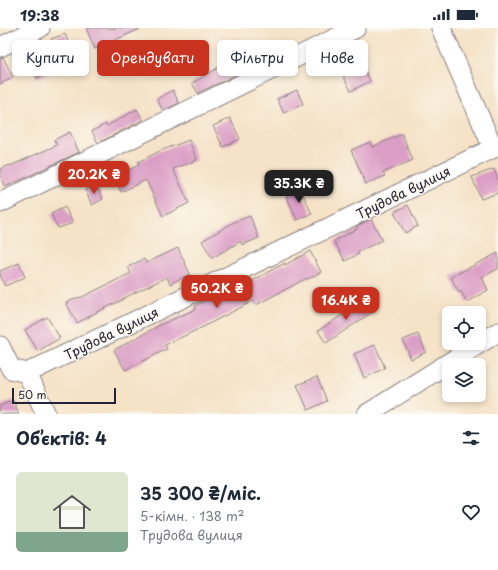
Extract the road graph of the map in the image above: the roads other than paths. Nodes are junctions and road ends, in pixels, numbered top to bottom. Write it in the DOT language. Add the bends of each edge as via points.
graph roads {
  1 [pos="40,28"];
  2 [pos="356,28"];
  3 [pos="441,28"];
  4 [pos="0,47"];
  5 [pos="496,147"];
  6 [pos="0,203"];
  7 [pos="498,332"];
  8 [pos="0,346"];
  9 [pos="27,373"];
  10 [pos="46,414"];
  11 [pos="367,414"];
  1 -- 4 [label="street"];
  2 -- 6 [label="street"];
  3 -- 5 [label="street"];
  5 -- 9 [label="street, Трудова вулиця"];
  7 -- 11 [label="street"];
  8 -- 9 [label="street" via="11,369"];
  9 -- 10 [label="street"];
}
